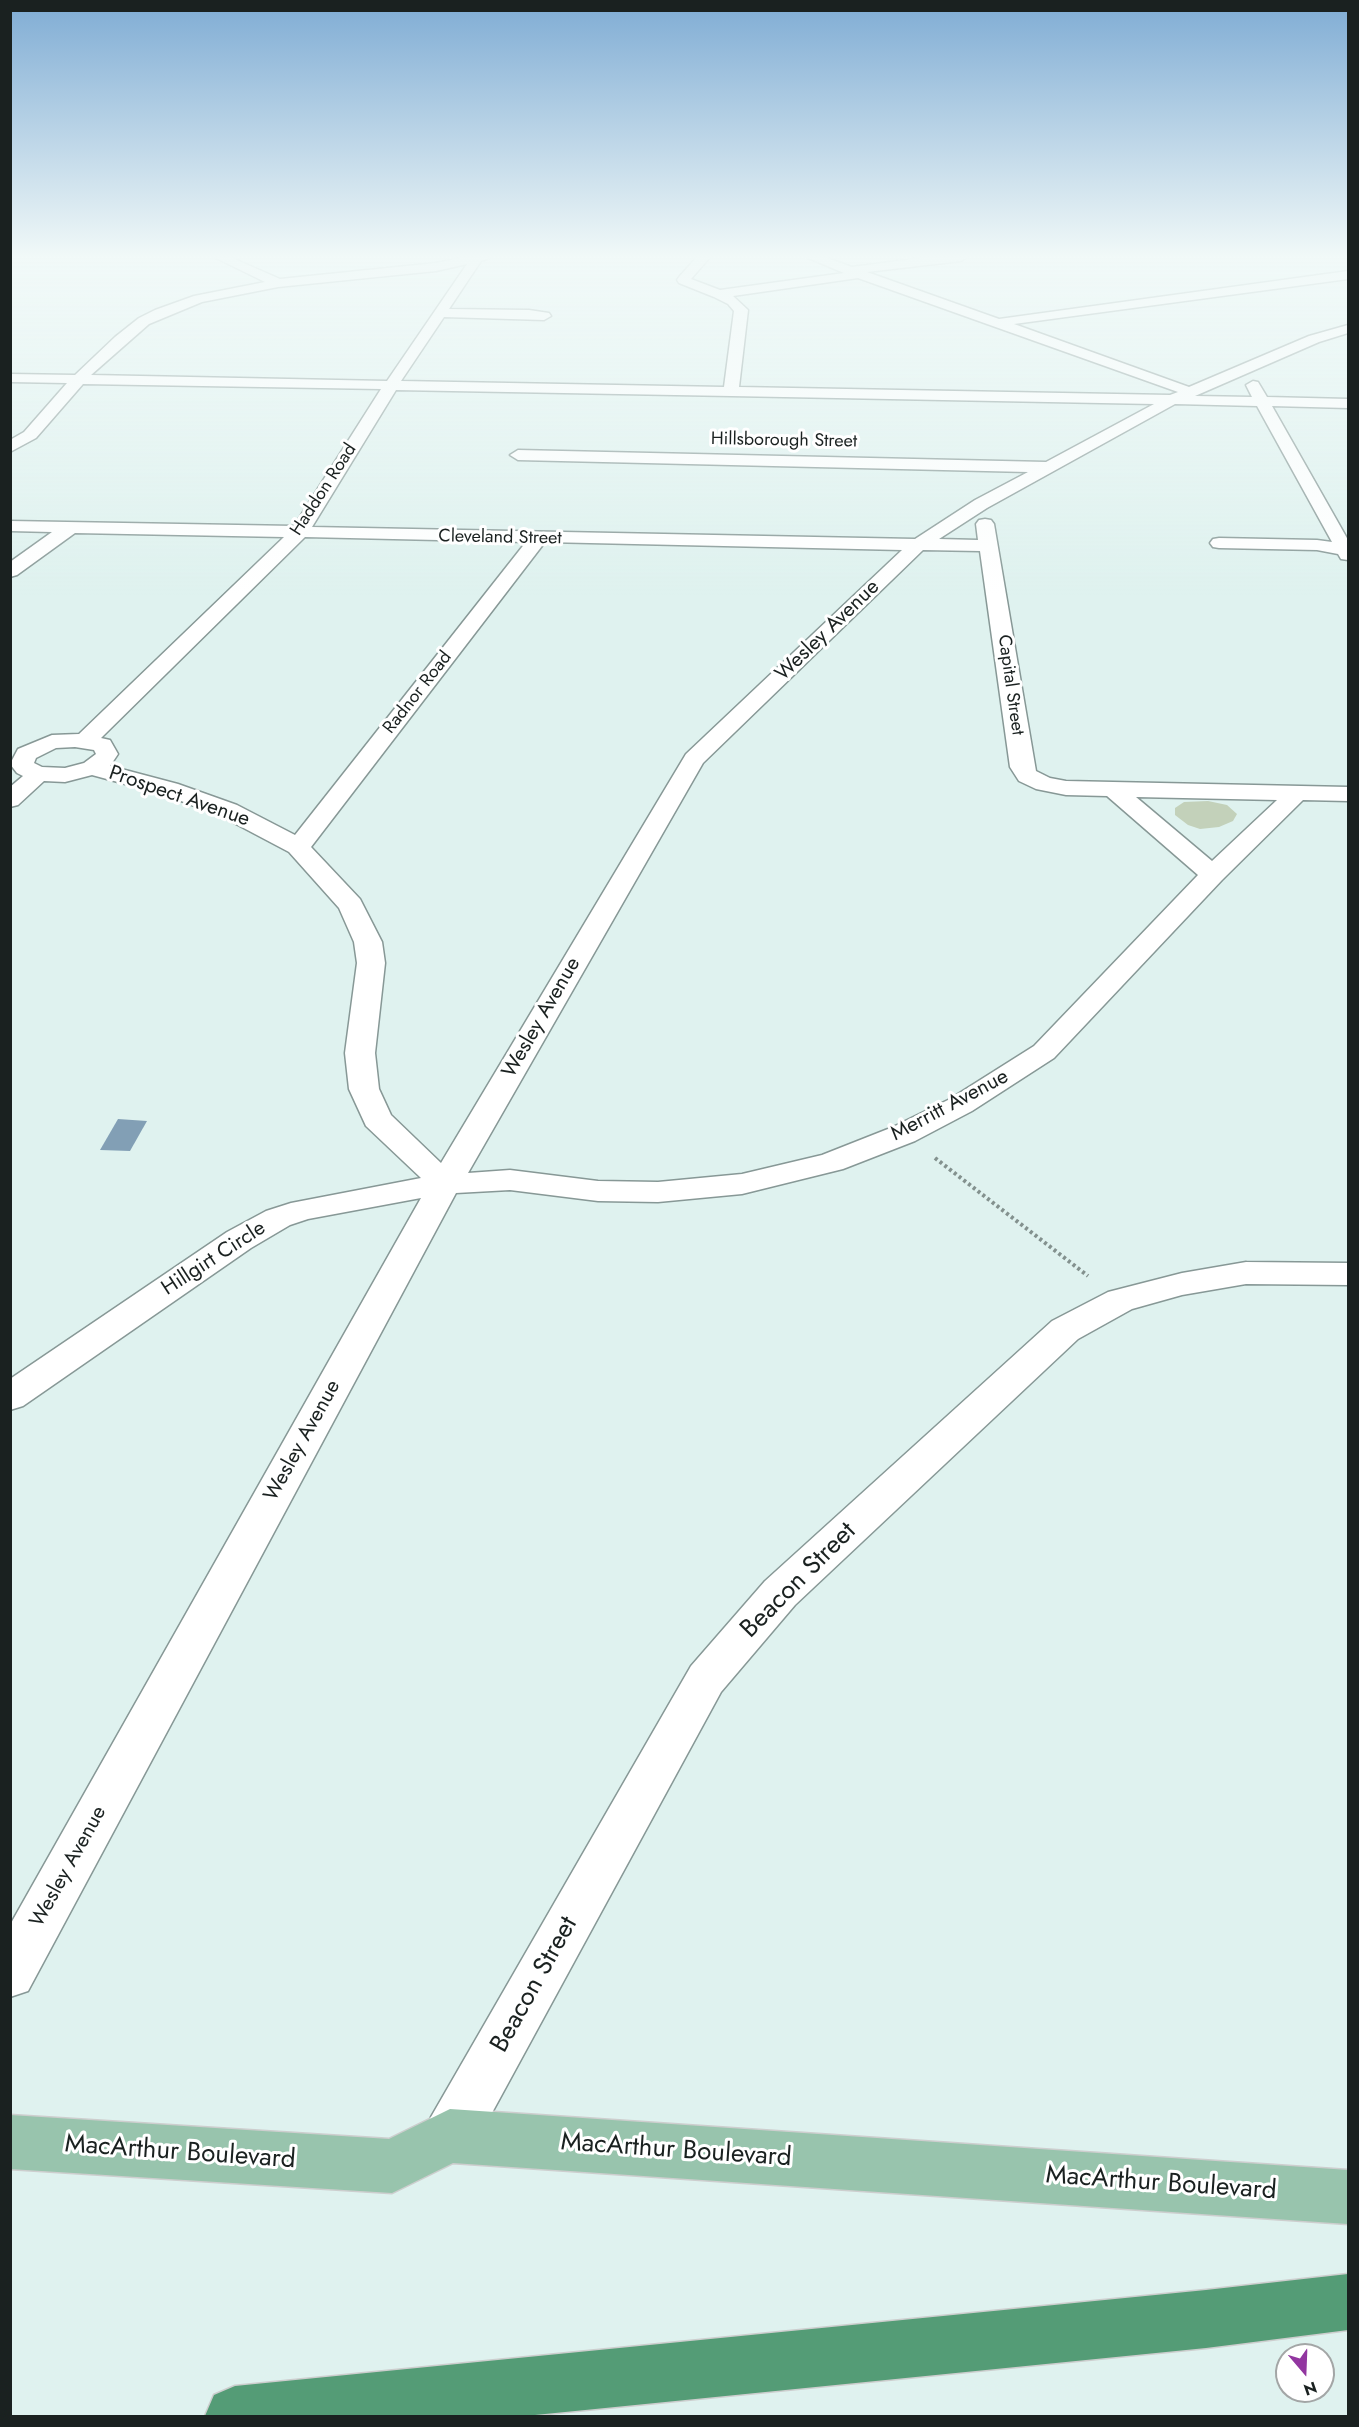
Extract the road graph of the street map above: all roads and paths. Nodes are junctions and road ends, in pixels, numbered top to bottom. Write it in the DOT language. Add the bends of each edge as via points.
graph roads {
  1 [pos="88,370"];
  2 [pos="401,370"];
  3 [pos="734,370"];
  4 [pos="1127,370"];
  5 [pos="1244,370"];
  6 [pos="10,378"];
  7 [pos="78,380"];
  8 [pos="391,385"];
  9 [pos="731,392"];
  10 [pos="1184,395"];
  11 [pos="1262,401"];
  12 [pos="1344,402"];
  13 [pos="1271,416"];
  14 [pos="1348,417"];
  15 [pos="10,447"];
  16 [pos="518,455"];
  17 [pos="1049,467"];
  18 [pos="981,504"];
  19 [pos="10,526"];
  20 [pos="70,528"];
  21 [pos="299,533"];
  22 [pos="538,538"];
  23 [pos="1219,543"];
  24 [pos="918,545"];
  25 [pos="990,546"];
  26 [pos="1347,552"];
  27 [pos="1228,561"];
  28 [pos="10,571"];
  29 [pos="86,740"];
  30 [pos="24,764"];
  31 [pos="92,768"];
  32 [pos="1114,790"];
  33 [pos="1296,794"];
  34 [pos="1348,794"];
  35 [pos="10,800"];
  36 [pos="298,847"];
  37 [pos="1213,875"];
  38 [pos="904,1134"];
  39 [pos="445,1184"];
  40 [pos="1348,1274"];
  41 [pos="1120,1300"];
  42 [pos="10,1397"];
  43 [pos="10,1974"];
  44 [pos="450,2136"];
  45 [pos="10,2142"];
  46 [pos="1348,2197"];
  47 [pos="1348,2302"];
  48 [pos="235,2416"];
  1 -- 7 [label="street"];
  2 -- 8 [label="street, Haddon Road"];
  3 -- 9 [label="street"];
  4 -- 10 [label="street" via="1176,388"];
  5 -- 10 [label="street, Wesley Avenue"];
  5 -- 11 [label="street"];
  6 -- 7 [label="street"];
  7 -- 8 [label="street"];
  7 -- 15 [label="street" via="30,435"];
  8 -- 9 [label="street"];
  8 -- 21 [label="street, Haddon Road"];
  9 -- 10 [label="street"];
  10 -- 11 [label="street"];
  10 -- 11 [label="street"];
  10 -- 17 [label="street, Wesley Avenue"];
  11 -- 12 [label="street"];
  11 -- 13 [label="street"];
  12 -- 14 [label="street"];
  13 -- 14 [label="street"];
  13 -- 26 [label="street"];
  16 -- 17 [label="street, Hillsborough Street"];
  17 -- 18 [label="street, Wesley Avenue"];
  18 -- 24 [label="street, Wesley Avenue"];
  18 -- 25 [label="street, Capital Street"];
  19 -- 20 [label="street, Cleveland Street"];
  20 -- 21 [label="street, Cleveland Street"];
  20 -- 28 [label="street"];
  21 -- 22 [label="street, Cleveland Street"];
  21 -- 29 [label="street, Haddon Road"];
  22 -- 24 [label="street, Cleveland Street"];
  22 -- 36 [label="street, Radnor Road"];
  23 -- 26 [label="street" via="1317,545"];
  24 -- 25 [label="street, Cleveland Street"];
  24 -- 39 [label="street, Wesley Avenue" via="694,759"];
  25 -- 32 [label="street, Capital Street" via="1022,767 1027,776 1044,784"];
  26 -- 27 [label="street" via="1325,557"];
  29 -- 30 [label="street" via="52,742 33,750"];
  29 -- 31 [label="street" via="102,745 107,754"];
  30 -- 31 [label="street" via="65,775"];
  30 -- 35 [label="street"];
  31 -- 36 [label="street, Prospect Avenue" via="228,810"];
  32 -- 33 [label="street, Capital Street"];
  32 -- 37 [label="street"];
  33 -- 34 [label="street"];
  33 -- 37 [label="street, Merritt Avenue"];
  36 -- 39 [label="street, Prospect Avenue" via="351,905 368,942 371,963 360,1053 364,1089 377,1119"];
  37 -- 38 [label="street, Merritt Avenue" via="1044,1052 961,1105"];
  38 -- 39 [label="street, Merritt Avenue" via="832,1162 742,1184 658,1192 598,1191 510,1180"];
  38 -- 41 [label="path"];
  39 -- 42 [label="street, Hillgirt Circle" via="320,1206 278,1218 239,1240"];
  39 -- 43 [label="street, Wesley Avenue"];
  40 -- 41 [label="street, Beacon Street" via="1246,1273"];
  41 -- 44 [label="street, Beacon Street" via="1065,1330 780,1593 706,1679"];
  44 -- 45 [label="main road, MacArthur Boulevard" via="392,2166"];
  44 -- 46 [label="main road, MacArthur Boulevard"];
  47 -- 48 [label="highway"];
}
